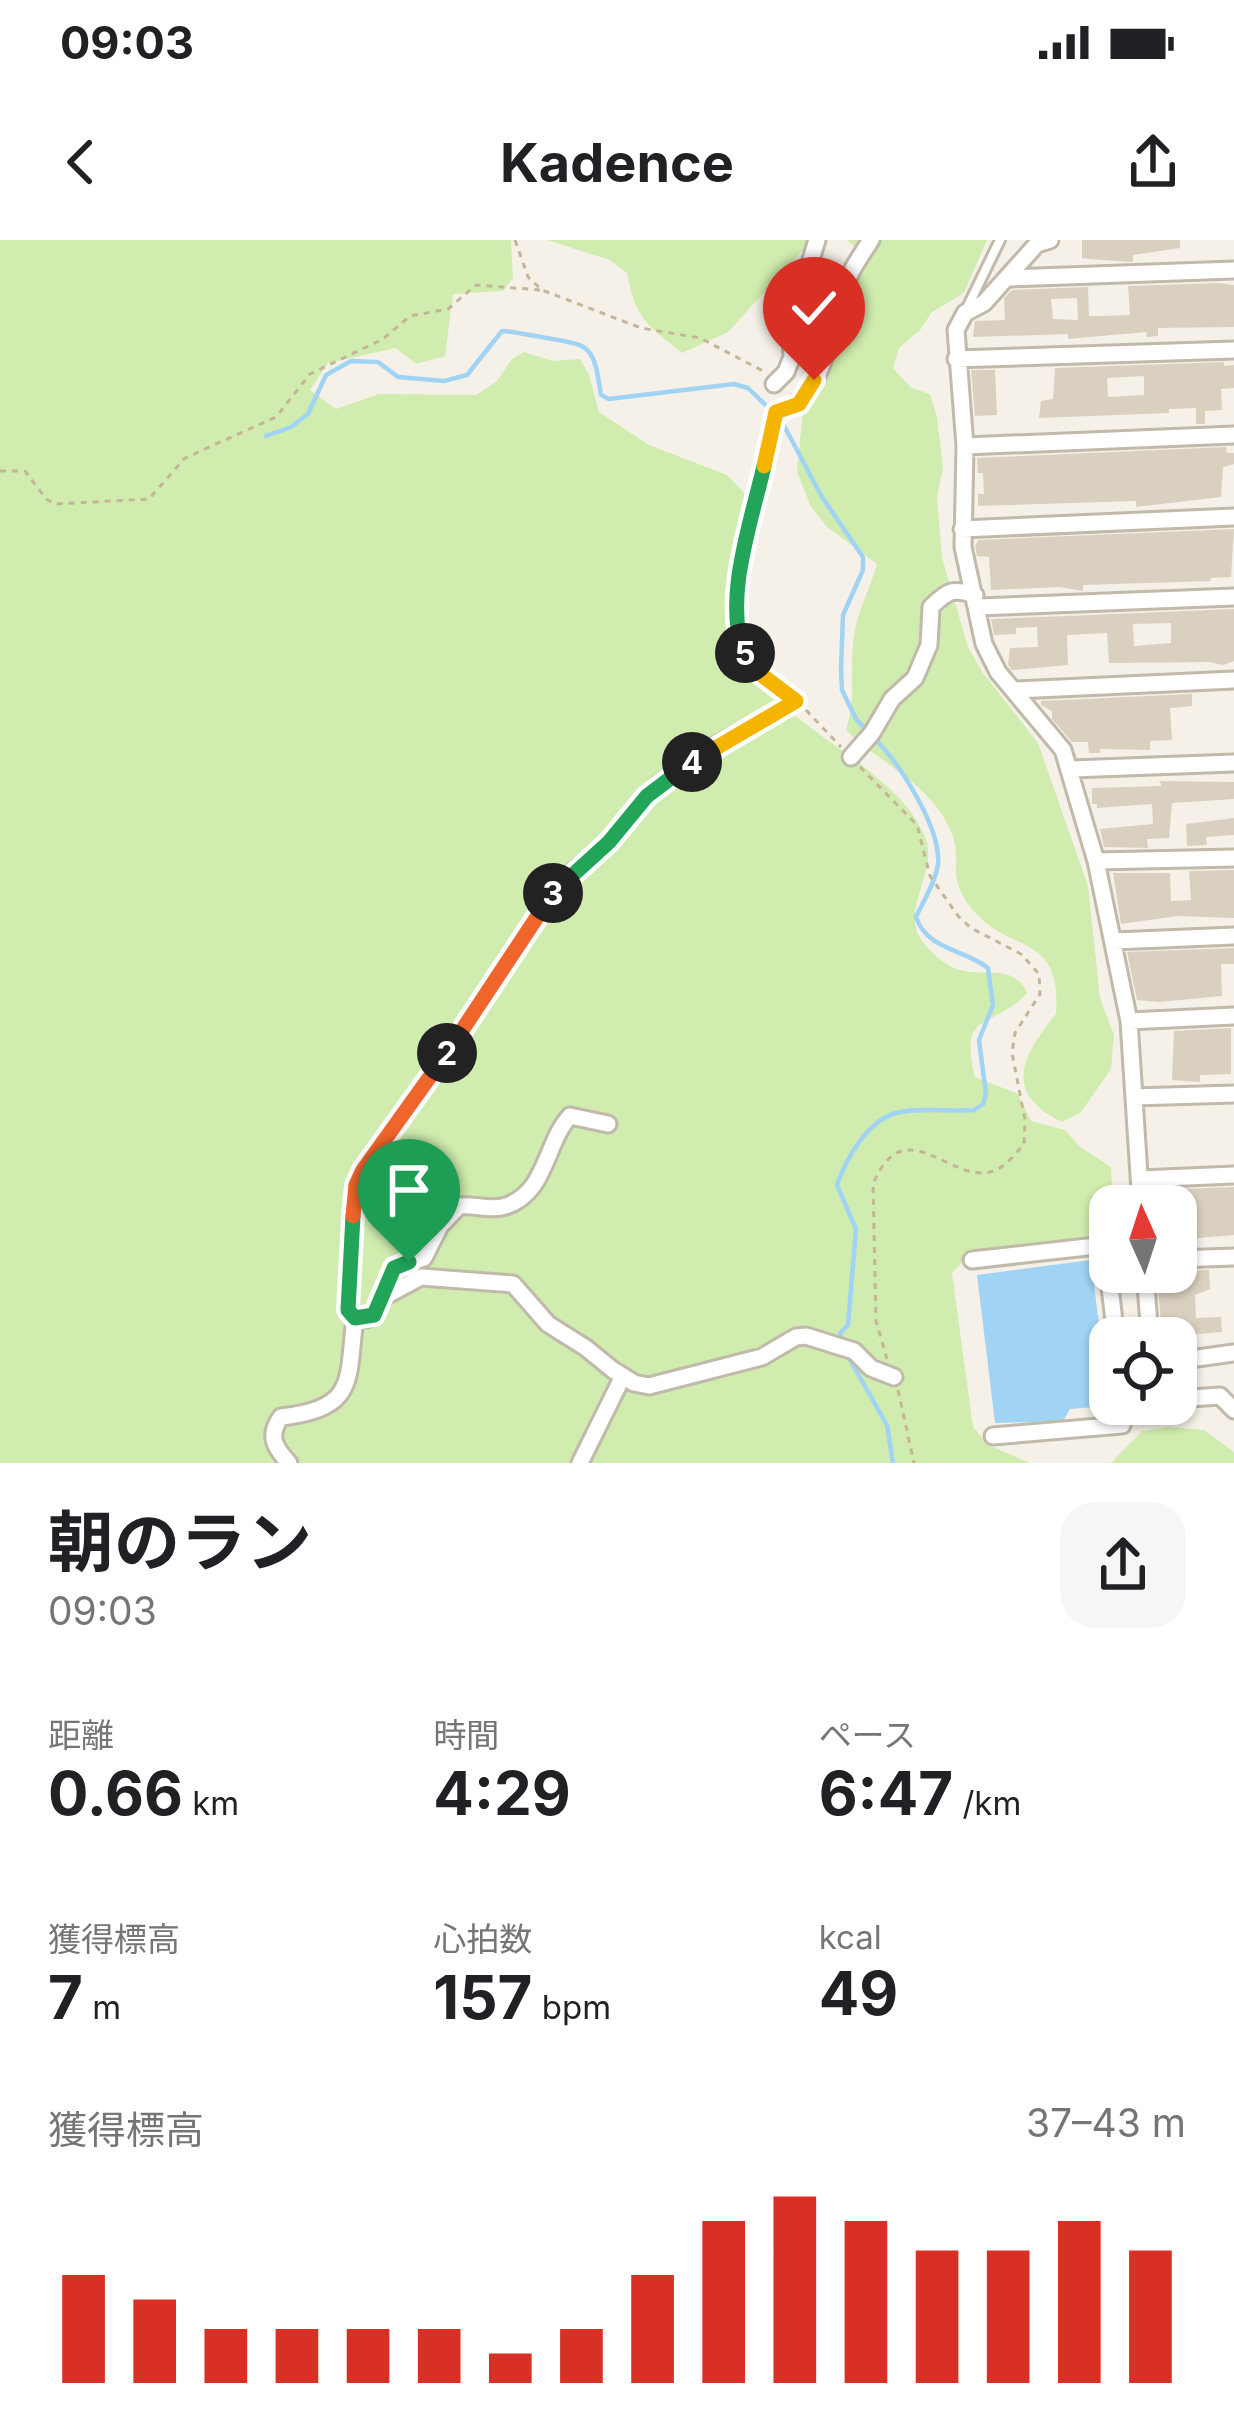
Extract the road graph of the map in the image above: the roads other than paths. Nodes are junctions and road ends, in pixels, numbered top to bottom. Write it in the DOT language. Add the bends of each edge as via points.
graph roads {
  1 [pos="817,240"];
  2 [pos="871,240"];
  3 [pos="1000,240"];
  4 [pos="1051,240"];
  5 [pos="1234,270"];
  6 [pos="1010,278"];
  7 [pos="965,313"];
  8 [pos="1234,350"];
  9 [pos="956,358"];
  10 [pos="774,384"];
  11 [pos="776,412"];
  12 [pos="1234,435"];
  13 [pos="965,446"];
  14 [pos="1234,517"];
  15 [pos="962,529"];
  16 [pos="1234,597"];
  17 [pos="976,601"];
  18 [pos="1234,680"];
  19 [pos="1016,690"];
  20 [pos="796,701"];
  21 [pos="851,757"];
  22 [pos="1234,764"];
  23 [pos="1071,770"];
  24 [pos="1234,858"];
  25 [pos="1096,861"];
  26 [pos="1234,936"];
  27 [pos="1114,941"];
  28 [pos="1234,1016"];
  29 [pos="1129,1022"];
  30 [pos="1234,1094"];
  31 [pos="1134,1097"];
  32 [pos="608,1124"];
  33 [pos="1234,1175"];
  34 [pos="1140,1179"];
  35 [pos="1140,1185"];
  36 [pos="1234,1257"];
  37 [pos="1197,1258"];
  38 [pos="972,1260"];
  39 [pos="384,1297"];
  40 [pos="1114,1317"];
  41 [pos="355,1318"];
  42 [pos="1234,1353"];
  43 [pos="1197,1358"];
  44 [pos="622,1376"];
  45 [pos="893,1377"];
  46 [pos="1197,1398"];
  47 [pos="1234,1410"];
  48 [pos="1123,1425"];
  49 [pos="993,1436"];
  50 [pos="289,1463"];
  51 [pos="580,1463"];
  1 -- 10 [label="street" via="791,300 793,357"];
  2 -- 11 [label="street" via="848,277 810,390"];
  3 -- 7 [label="lane"];
  4 -- 6 [label="street" via="1037,244"];
  5 -- 6 [label="street"];
  6 -- 7 [label="street"];
  7 -- 9 [label="street"];
  8 -- 9 [label="street"];
  9 -- 13 [label="street"];
  12 -- 13 [label="street"];
  13 -- 15 [label="street"];
  14 -- 15 [label="street"];
  15 -- 17 [label="street"];
  16 -- 17 [label="street"];
  17 -- 19 [label="street" via="984,644"];
  17 -- 21 [label="street" via="957,589 932,607 915,678"];
  18 -- 19 [label="street"];
  19 -- 23 [label="street"];
  20 -- 41 [label="street" via="658,785 551,896 356,1185 348,1310"];
  22 -- 23 [label="street"];
  23 -- 25 [label="street"];
  24 -- 25 [label="street"];
  25 -- 27 [label="street"];
  26 -- 27 [label="street"];
  27 -- 29 [label="street"];
  28 -- 29 [label="street"];
  29 -- 31 [label="street"];
  30 -- 31 [label="street"];
  31 -- 34 [label="street"];
  32 -- 39 [label="street" via="570,1116 544,1171 519,1198 498,1208 459,1206 424,1258 394,1268"];
  33 -- 34 [label="street"];
  34 -- 35 [label="street"];
  36 -- 37 [label="street"];
  38 -- 40 [label="street" via="1106,1245"];
  39 -- 41 [label="street" via="374,1315"];
  39 -- 44 [label="street" via="421,1277 513,1284 548,1324"];
  41 -- 50 [label="street" via="340,1396 328,1407 281,1417 274,1430"];
  42 -- 43 [label="street"];
  44 -- 45 [label="street" via="665,1384 806,1336"];
  44 -- 51 [label="street"];
  46 -- 47 [label="street" via="1220,1396"];
  48 -- 49 [label="street"];
}
